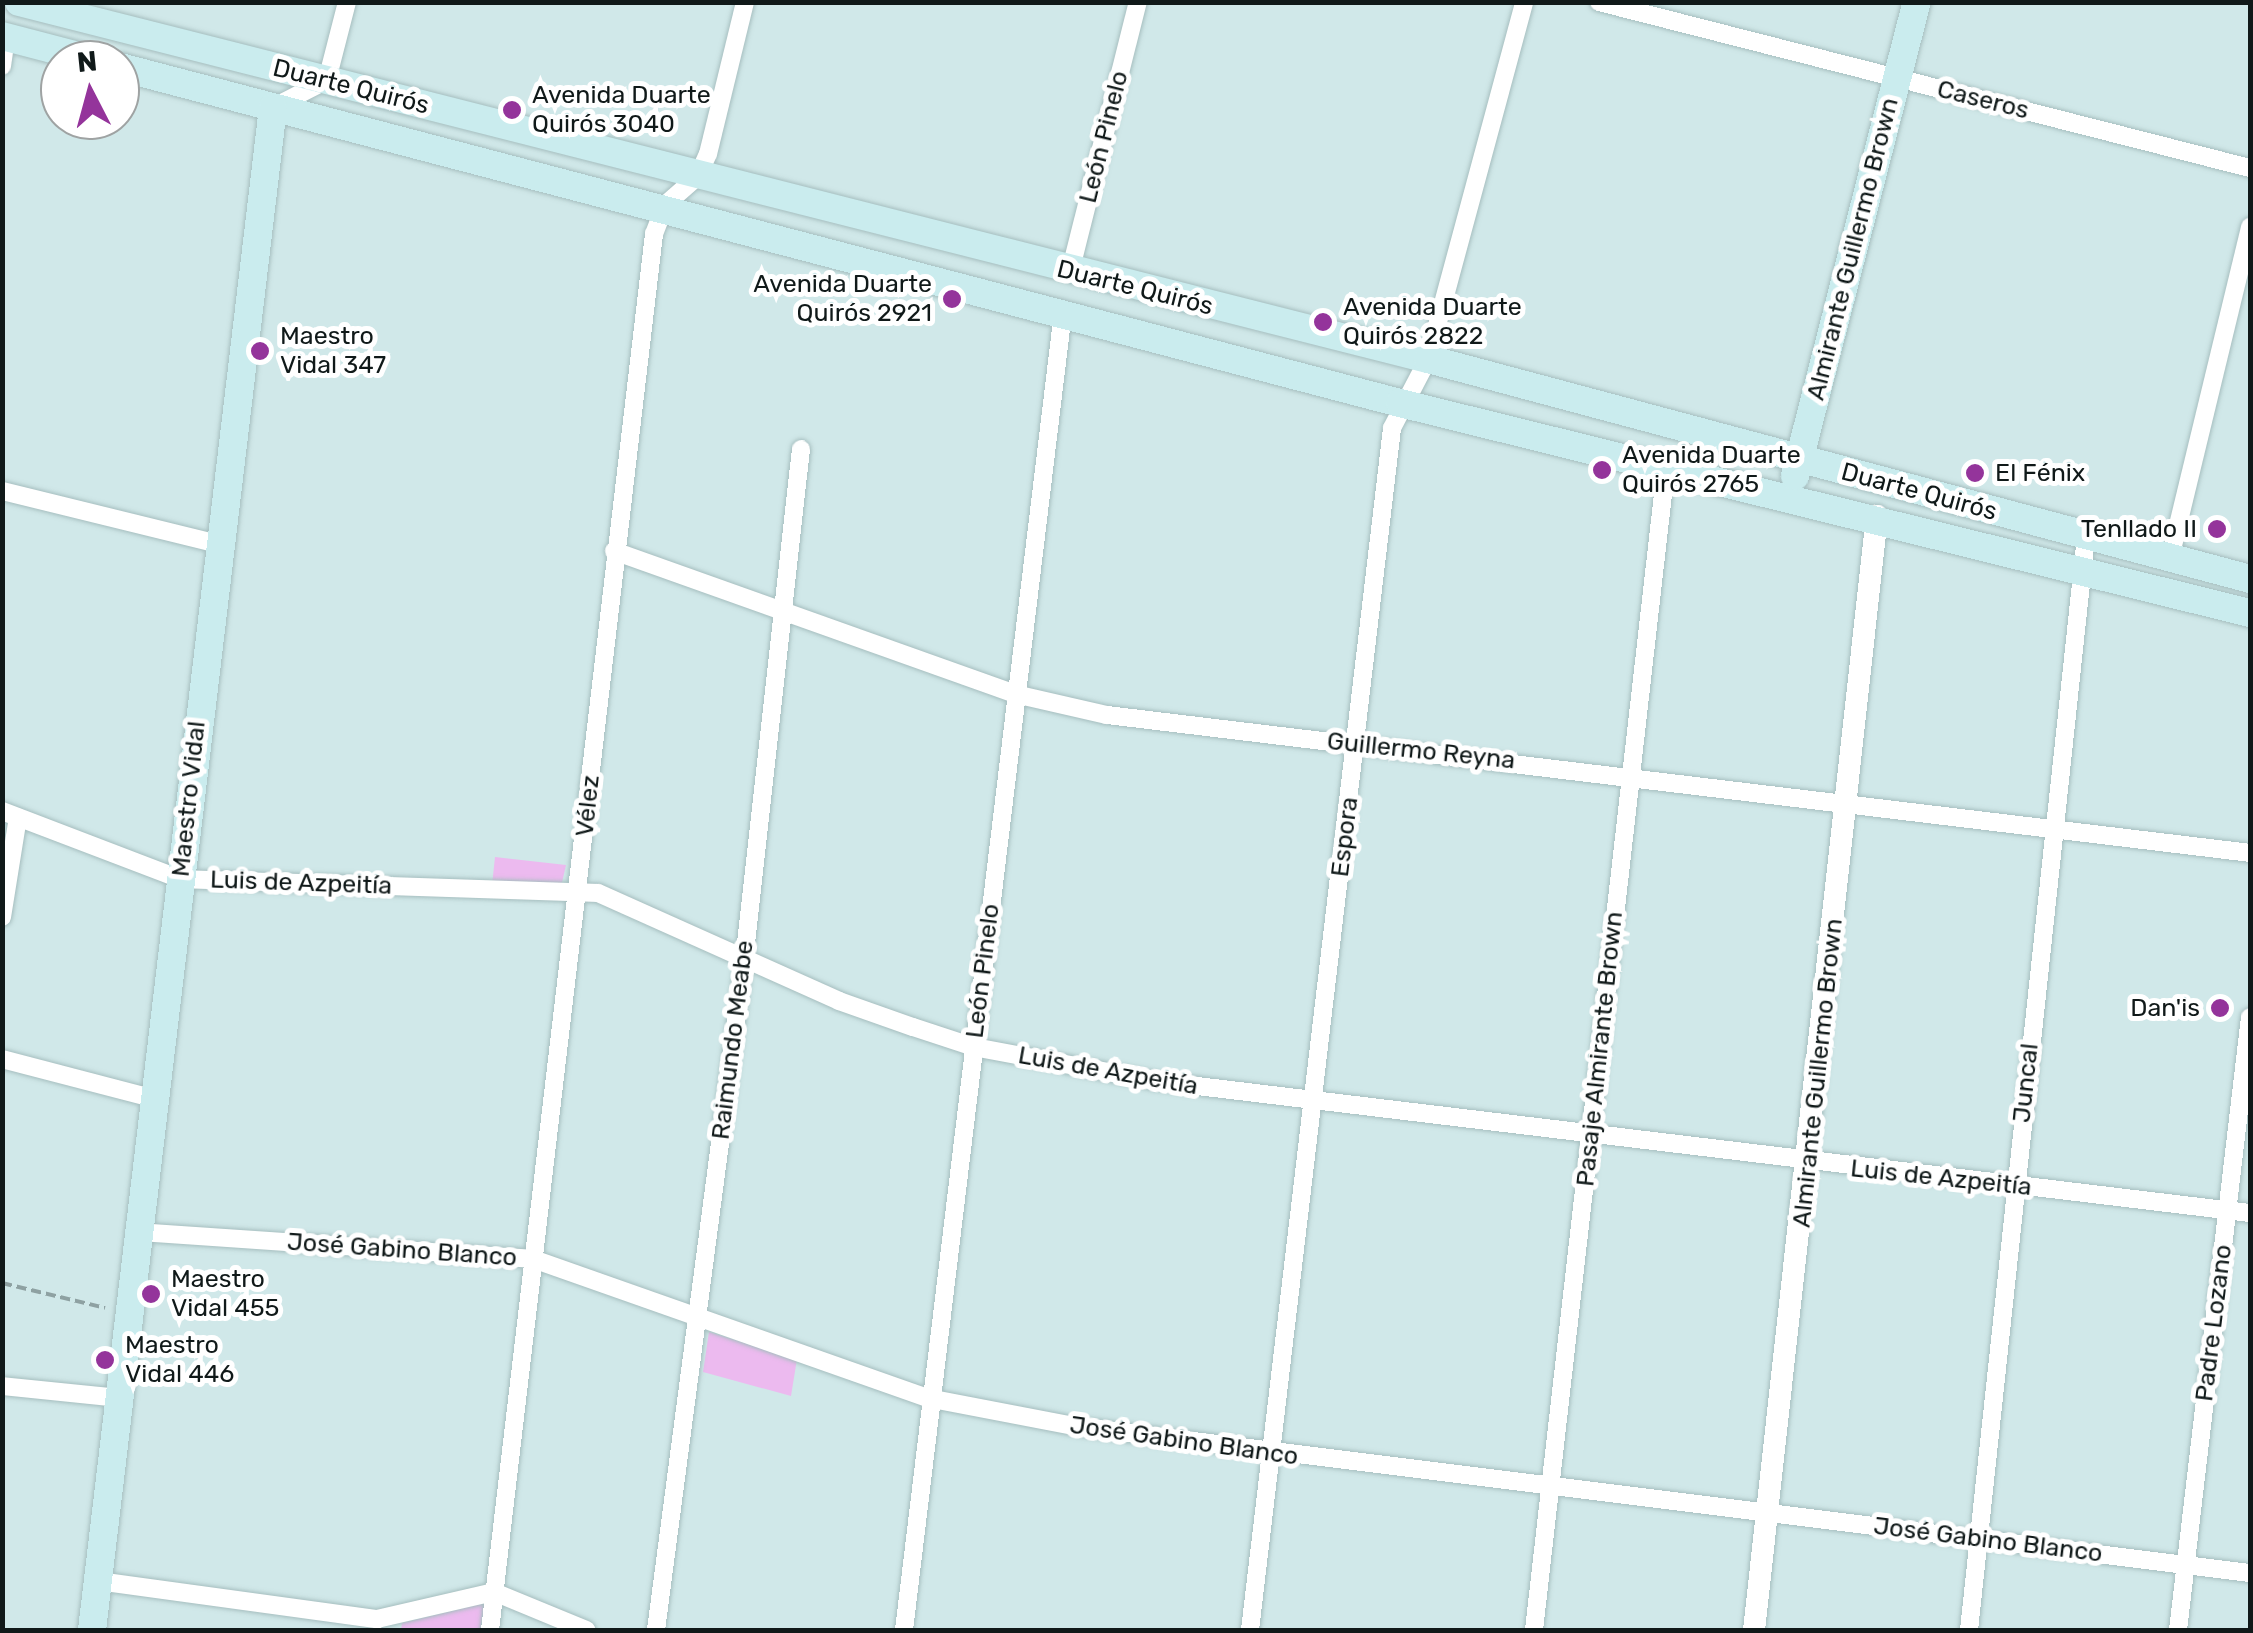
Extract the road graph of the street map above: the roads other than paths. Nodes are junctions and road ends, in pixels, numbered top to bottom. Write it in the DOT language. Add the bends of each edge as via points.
graph roads {
  1 [pos="19,2"];
  2 [pos="347,2"];
  3 [pos="745,2"];
  4 [pos="1138,2"];
  5 [pos="1524,2"];
  6 [pos="1599,2"];
  7 [pos="1917,2"];
  8 [pos="4,36"];
  9 [pos="40,46"];
  10 [pos="2,66"];
  11 [pos="140,72"];
  12 [pos="1896,78"];
  13 [pos="327,80"];
  14 [pos="273,108"];
  15 [pos="2250,168"];
  16 [pos="698,176"];
  17 [pos="665,206"];
  18 [pos="2250,227"];
  19 [pos="1070,272"];
  20 [pos="1063,312"];
  21 [pos="1428,359"];
  22 [pos="1400,403"];
  23 [pos="801,450"];
  24 [pos="1799,460"];
  25 [pos="1666,468"];
  26 [pos="2,491"];
  27 [pos="1790,496"];
  28 [pos="1877,516"];
  29 [pos="2086,537"];
  30 [pos="217,544"];
  31 [pos="614,550"];
  32 [pos="2170,558"];
  33 [pos="2080,570"];
  34 [pos="2250,579"];
  35 [pos="783,612"];
  36 [pos="2250,613"];
  37 [pos="1015,694"];
  38 [pos="1356,743"];
  39 [pos="1631,774"];
  40 [pos="1847,802"];
  41 [pos="10,814"];
  42 [pos="2055,828"];
  43 [pos="2250,852"];
  44 [pos="180,879"];
  45 [pos="580,891"];
  46 [pos="2,918"];
  47 [pos="744,961"];
  48 [pos="2250,1016"];
  49 [pos="974,1047"];
  50 [pos="2,1059"];
  51 [pos="152,1098"];
  52 [pos="1313,1105"];
  53 [pos="1590,1138"];
  54 [pos="1809,1165"];
  55 [pos="2014,1186"];
  56 [pos="2228,1210"];
  57 [pos="2250,1213"];
  58 [pos="138,1232"];
  59 [pos="534,1259"];
  60 [pos="697,1312"];
  61 [pos="2,1386"];
  62 [pos="120,1398"];
  63 [pos="928,1398"];
  64 [pos="1272,1454"];
  65 [pos="1552,1487"];
  66 [pos="1768,1512"];
  67 [pos="1980,1538"];
  68 [pos="2186,1565"];
  69 [pos="2250,1572"];
  70 [pos="98,1581"];
  71 [pos="494,1592"];
  72 [pos="92,1630"];
  73 [pos="490,1630"];
  74 [pos="586,1630"];
  75 [pos="656,1630"];
  76 [pos="904,1630"];
  77 [pos="1250,1630"];
  78 [pos="1534,1630"];
  79 [pos="1754,1630"];
  80 [pos="1968,1630"];
  81 [pos="2178,1630"];
  1 -- 13 [label="main road, Duarte Quirós"];
  2 -- 13 [label="street"];
  3 -- 16 [label="street"];
  4 -- 19 [label="street, León Pinelo"];
  5 -- 21 [label="street, Espora"];
  6 -- 12 [label="street, Caseros"];
  7 -- 12 [label="main road, Almirante Guillermo Brown"];
  8 -- 9 [label="main road"];
  8 -- 10 [label="street"];
  11 -- 14 [label="main road, Duarte Quirós"];
  12 -- 15 [label="street, Caseros"];
  12 -- 24 [label="main road, Almirante Guillermo Brown"];
  13 -- 14 [label="street"];
  13 -- 16 [label="main road, Duarte Quirós"];
  14 -- 17 [label="main road, Duarte Quirós"];
  14 -- 30 [label="main road, Maestro Vidal"];
  16 -- 17 [label="street"];
  16 -- 19 [label="main road, Duarte Quirós"];
  17 -- 20 [label="main road, Duarte Quirós"];
  17 -- 31 [label="street, Vélez" via="654,234"];
  18 -- 32 [label="street"];
  19 -- 21 [label="main road, Duarte Quirós"];
  20 -- 22 [label="main road, Duarte Quirós"];
  20 -- 37 [label="street, León Pinelo"];
  21 -- 22 [label="street, Espora"];
  21 -- 24 [label="main road, Duarte Quirós"];
  22 -- 25 [label="main road, Duarte Quirós"];
  22 -- 38 [label="street, Espora"];
  23 -- 35 [label="street, Raimundo Meabe"];
  24 -- 27 [label="main road, Almirante Guillermo Brown"];
  24 -- 29 [label="main road, Duarte Quirós"];
  25 -- 27 [label="main road, Duarte Quirós"];
  25 -- 39 [label="street, Pasaje Almirante Brown"];
  26 -- 30 [label="street"];
  27 -- 28 [label="main road, Duarte Quirós"];
  28 -- 33 [label="main road, Duarte Quirós"];
  28 -- 40 [label="street, Almirante Guillermo Brown"];
  29 -- 32 [label="main road, Duarte Quirós"];
  29 -- 33 [label="street, Juncal"];
  30 -- 44 [label="main road, Maestro Vidal"];
  31 -- 35 [label="street, Guillermo Reyna"];
  31 -- 45 [label="street, Vélez"];
  32 -- 34 [label="main road, Duarte Quirós"];
  33 -- 36 [label="main road, Duarte Quirós"];
  33 -- 42 [label="street, Juncal"];
  35 -- 37 [label="street, Guillermo Reyna"];
  35 -- 47 [label="street, Raimundo Meabe"];
  37 -- 38 [label="street, Guillermo Reyna" via="1157,722"];
  37 -- 49 [label="street, León Pinelo"];
  38 -- 39 [label="street, Guillermo Reyna"];
  38 -- 52 [label="street, Espora"];
  39 -- 40 [label="street, Guillermo Reyna"];
  39 -- 53 [label="street, Pasaje Almirante Brown"];
  40 -- 42 [label="street, Guillermo Reyna"];
  40 -- 54 [label="street, Almirante Guillermo Brown"];
  41 -- 44 [label="street, Luis de Azpeitía"];
  41 -- 46 [label="street"];
  42 -- 43 [label="street, Guillermo Reyna"];
  42 -- 55 [label="street, Juncal"];
  44 -- 45 [label="street, Luis de Azpeitía"];
  44 -- 51 [label="main road, Maestro Vidal"];
  45 -- 47 [label="street, Luis de Azpeitía" via="608,897"];
  45 -- 59 [label="street, Vélez"];
  47 -- 49 [label="street, Luis de Azpeitía"];
  47 -- 60 [label="street, Raimundo Meabe"];
  48 -- 56 [label="street, Padre Lozano"];
  49 -- 52 [label="street, Luis de Azpeitía"];
  49 -- 63 [label="street, León Pinelo"];
  50 -- 51 [label="street"];
  51 -- 58 [label="main road, Maestro Vidal"];
  52 -- 53 [label="street, Luis de Azpeitía"];
  52 -- 64 [label="street, Espora"];
  53 -- 54 [label="street, Luis de Azpeitía"];
  53 -- 65 [label="street, Pasaje Almirante Brown"];
  54 -- 55 [label="street, Luis de Azpeitía"];
  54 -- 66 [label="street, Almirante Guillermo Brown"];
  55 -- 56 [label="street, Luis de Azpeitía"];
  55 -- 67 [label="street, Juncal"];
  56 -- 57 [label="street, Luis de Azpeitía"];
  56 -- 68 [label="street, Padre Lozano"];
  58 -- 59 [label="street, José Gabino Blanco"];
  58 -- 62 [label="main road, Maestro Vidal"];
  59 -- 60 [label="street, José Gabino Blanco"];
  59 -- 71 [label="street, Vélez"];
  60 -- 63 [label="street, José Gabino Blanco"];
  60 -- 75 [label="street, Raimundo Meabe"];
  61 -- 62 [label="street"];
  62 -- 70 [label="main road, Maestro Vidal"];
  63 -- 64 [label="street, José Gabino Blanco"];
  63 -- 76 [label="street, León Pinelo"];
  64 -- 65 [label="street, José Gabino Blanco"];
  64 -- 77 [label="street, Espora"];
  65 -- 66 [label="street, José Gabino Blanco"];
  65 -- 78 [label="street, Pasaje Almirante Brown"];
  66 -- 67 [label="street, José Gabino Blanco"];
  66 -- 79 [label="street, Almirante Guillermo Brown"];
  67 -- 68 [label="street, José Gabino Blanco"];
  67 -- 80 [label="street, Juncal"];
  68 -- 69 [label="street, José Gabino Blanco"];
  68 -- 81 [label="street, Padre Lozano"];
  70 -- 71 [label="street" via="378,1619"];
  70 -- 72 [label="main road, Maestro Vidal"];
  71 -- 73 [label="street, Vélez"];
  71 -- 74 [label="street"];
}
